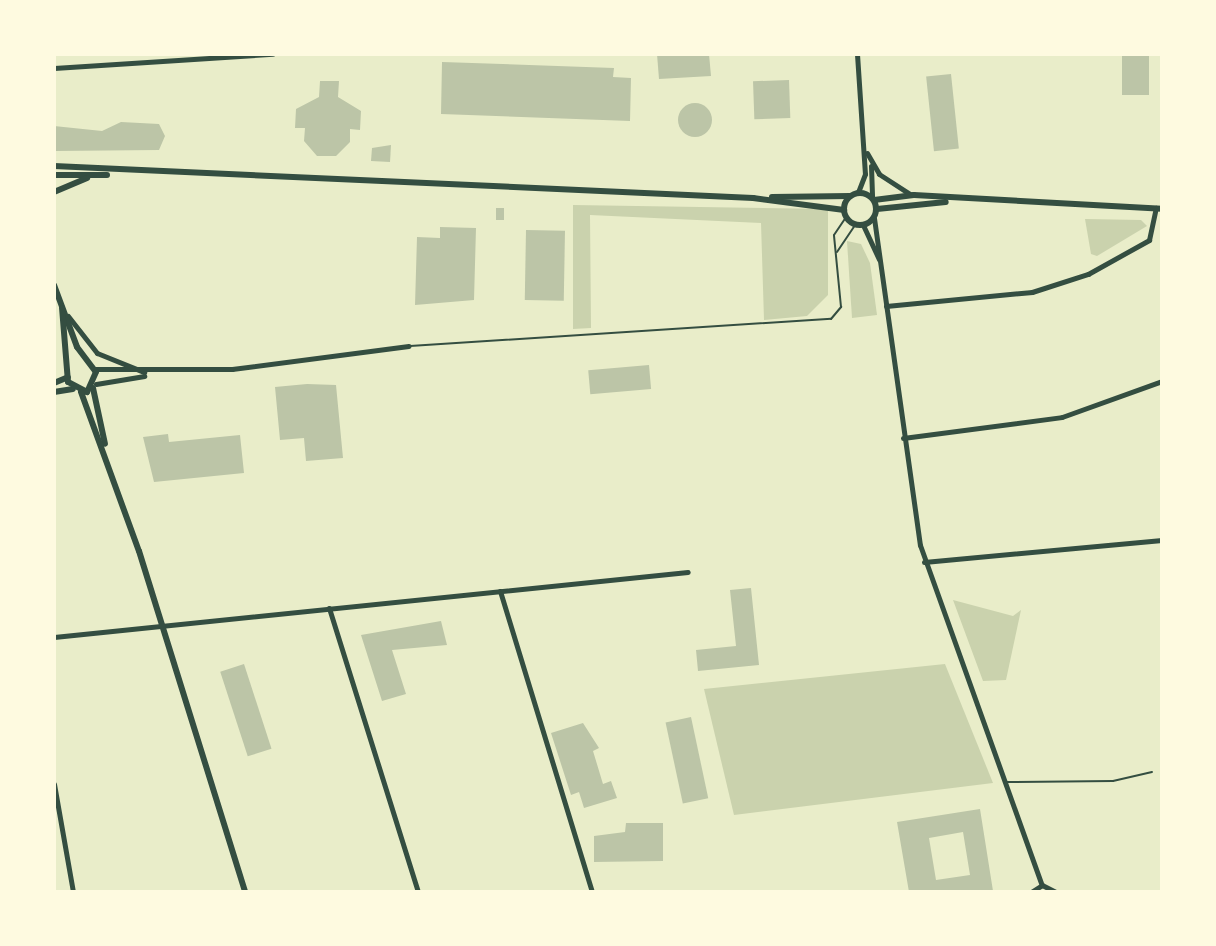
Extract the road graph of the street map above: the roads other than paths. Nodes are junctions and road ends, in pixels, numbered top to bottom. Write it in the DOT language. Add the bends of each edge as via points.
graph roads {
  1 [pos="273,54"];
  2 [pos="857,54"];
  3 [pos="54,68"];
  4 [pos="865,149"];
  5 [pos="870,162"];
  6 [pos="54,166"];
  7 [pos="118,173"];
  8 [pos="54,175"];
  9 [pos="95,176"];
  10 [pos="54,192"];
  11 [pos="858,192"];
  12 [pos="914,195"];
  13 [pos="850,196"];
  14 [pos="753,198"];
  15 [pos="873,198"];
  16 [pos="966,200"];
  17 [pos="1160,208"];
  18 [pos="877,209"];
  19 [pos="845,213"];
  20 [pos="874,218"];
  21 [pos="859,224"];
  22 [pos="837,253"];
  23 [pos="883,273"];
  24 [pos="54,285"];
  25 [pos="886,306"];
  26 [pos="62,308"];
  27 [pos="409,346"];
  28 [pos="87,363"];
  29 [pos="71,369"];
  30 [pos="94,369"];
  31 [pos="152,374"];
  32 [pos="68,377"];
  33 [pos="1162,381"];
  34 [pos="54,383"];
  35 [pos="94,386"];
  36 [pos="73,389"];
  37 [pos="54,392"];
  38 [pos="81,392"];
  39 [pos="903,438"];
  40 [pos="109,463"];
  41 [pos="1162,540"];
  42 [pos="924,562"];
  43 [pos="688,572"];
  44 [pos="500,591"];
  45 [pos="329,608"];
  46 [pos="162,624"];
  47 [pos="54,637"];
  48 [pos="1152,772"];
  49 [pos="1006,782"];
  50 [pos="54,784"];
  51 [pos="57,817"];
  52 [pos="1042,885"];
  53 [pos="73,892"];
  54 [pos="245,892"];
  55 [pos="418,892"];
  56 [pos="592,892"];
  57 [pos="1031,892"];
  58 [pos="1056,892"];
  59 [pos="1064,892"];
  60 [pos="1093,892"];
  1 -- 3 [label="street"];
  2 -- 4 [label="street"];
  4 -- 5 [label="street"];
  4 -- 11 [label="street"];
  5 -- 12 [label="street" via="892,186"];
  5 -- 15 [label="street"];
  6 -- 7 [label="street"];
  7 -- 9 [label="street"];
  7 -- 14 [label="street"];
  8 -- 9 [label="street"];
  9 -- 10 [label="street"];
  11 -- 13 [label="street"];
  11 -- 15 [label="street"];
  12 -- 15 [label="street"];
  12 -- 16 [label="street"];
  13 -- 14 [label="street"];
  13 -- 19 [label="street"];
  14 -- 19 [label="street"];
  15 -- 18 [label="street"];
  16 -- 17 [label="street"];
  16 -- 18 [label="street"];
  17 -- 25 [label="street" via="1149,240 1088,274 1032,292"];
  18 -- 20 [label="street"];
  19 -- 21 [label="street"];
  19 -- 22 [label="lane" via="834,235"];
  20 -- 21 [label="street"];
  20 -- 23 [label="street"];
  21 -- 22 [label="lane"];
  21 -- 23 [label="street"];
  22 -- 27 [label="lane" via="841,307 831,319"];
  23 -- 25 [label="street"];
  24 -- 26 [label="street"];
  25 -- 39 [label="street"];
  26 -- 28 [label="street"];
  26 -- 29 [label="street"];
  26 -- 31 [label="street" via="97,353"];
  27 -- 31 [label="street" via="361,357"];
  28 -- 29 [label="street"];
  28 -- 30 [label="street"];
  29 -- 32 [label="street"];
  30 -- 31 [label="street"];
  30 -- 35 [label="street"];
  31 -- 35 [label="street"];
  32 -- 34 [label="street"];
  32 -- 36 [label="street"];
  33 -- 39 [label="street" via="1062,417"];
  35 -- 38 [label="street"];
  35 -- 40 [label="street"];
  36 -- 37 [label="street"];
  36 -- 38 [label="street"];
  38 -- 40 [label="street"];
  39 -- 42 [label="street"];
  40 -- 46 [label="street"];
  41 -- 42 [label="street"];
  42 -- 49 [label="street"];
  43 -- 44 [label="street"];
  44 -- 45 [label="street"];
  44 -- 56 [label="street"];
  45 -- 46 [label="street"];
  45 -- 55 [label="street"];
  46 -- 47 [label="street"];
  46 -- 54 [label="street"];
  48 -- 49 [label="lane" via="1113,781"];
  49 -- 52 [label="street"];
  50 -- 51 [label="street"];
  51 -- 53 [label="street"];
  52 -- 57 [label="street"];
  52 -- 58 [label="street"];
  59 -- 60 [label="street"];
}
